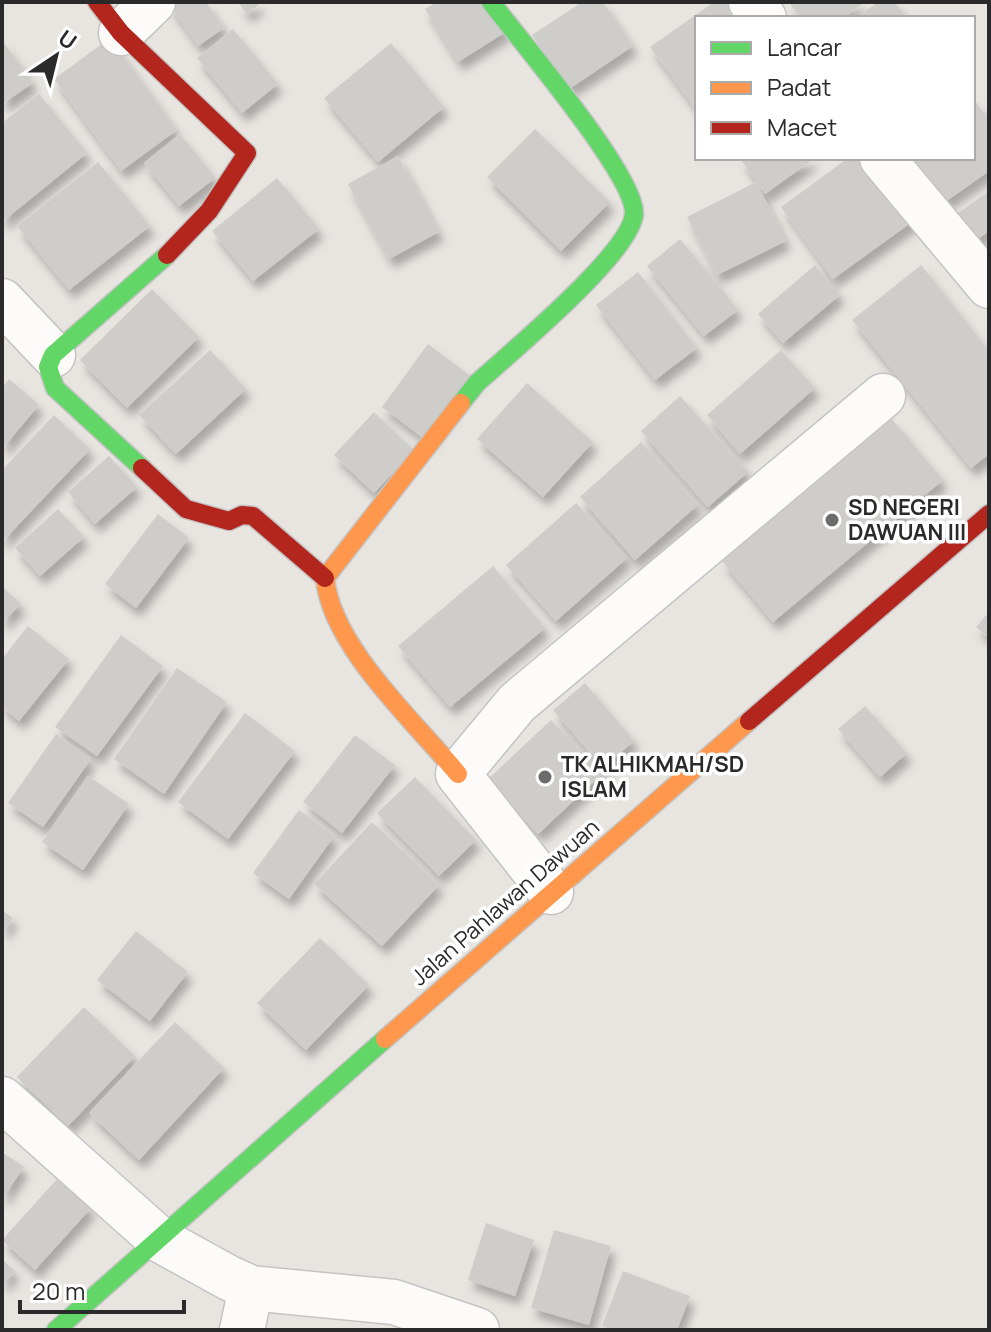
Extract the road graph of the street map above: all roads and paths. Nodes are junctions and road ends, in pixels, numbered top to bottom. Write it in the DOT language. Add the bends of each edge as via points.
graph roads {
  1 [pos="153,2"];
  2 [pos="491,2"];
  3 [pos="109,18"];
  4 [pos="884,160"];
  5 [pos="989,286"];
  6 [pos="2,301"];
  7 [pos="53,355"];
  8 [pos="883,396"];
  9 [pos="989,514"];
  10 [pos="325,578"];
  11 [pos="458,774"];
  12 [pos="551,892"];
  13 [pos="2,1099"];
  14 [pos="224,1289"];
  15 [pos="56,1330"];
  16 [pos="477,1330"];
  1 -- 3 [label="street"];
  2 -- 10 [label="street" via="615,166 632,197 634,215 606,262 477,383"];
  3 -- 7 [label="street" via="247,153 218,199 177,242"];
  4 -- 5 [label="street"];
  6 -- 7 [label="street"];
  7 -- 10 [label="street" via="48,367 55,388 186,509 229,521 253,516"];
  8 -- 11 [label="street" via="517,703"];
  9 -- 12 [label="street, Jalan Pahlawan Dawuan"];
  10 -- 11 [label="street" via="327,600 357,654"];
  11 -- 12 [label="street"];
  12 -- 14 [label="street, Jalan Pahlawan Dawuan"];
  13 -- 14 [label="street"];
  14 -- 15 [label="street, Jalan Pahlawan Dawuan"];
  14 -- 16 [label="street" via="394,1302"];
}
